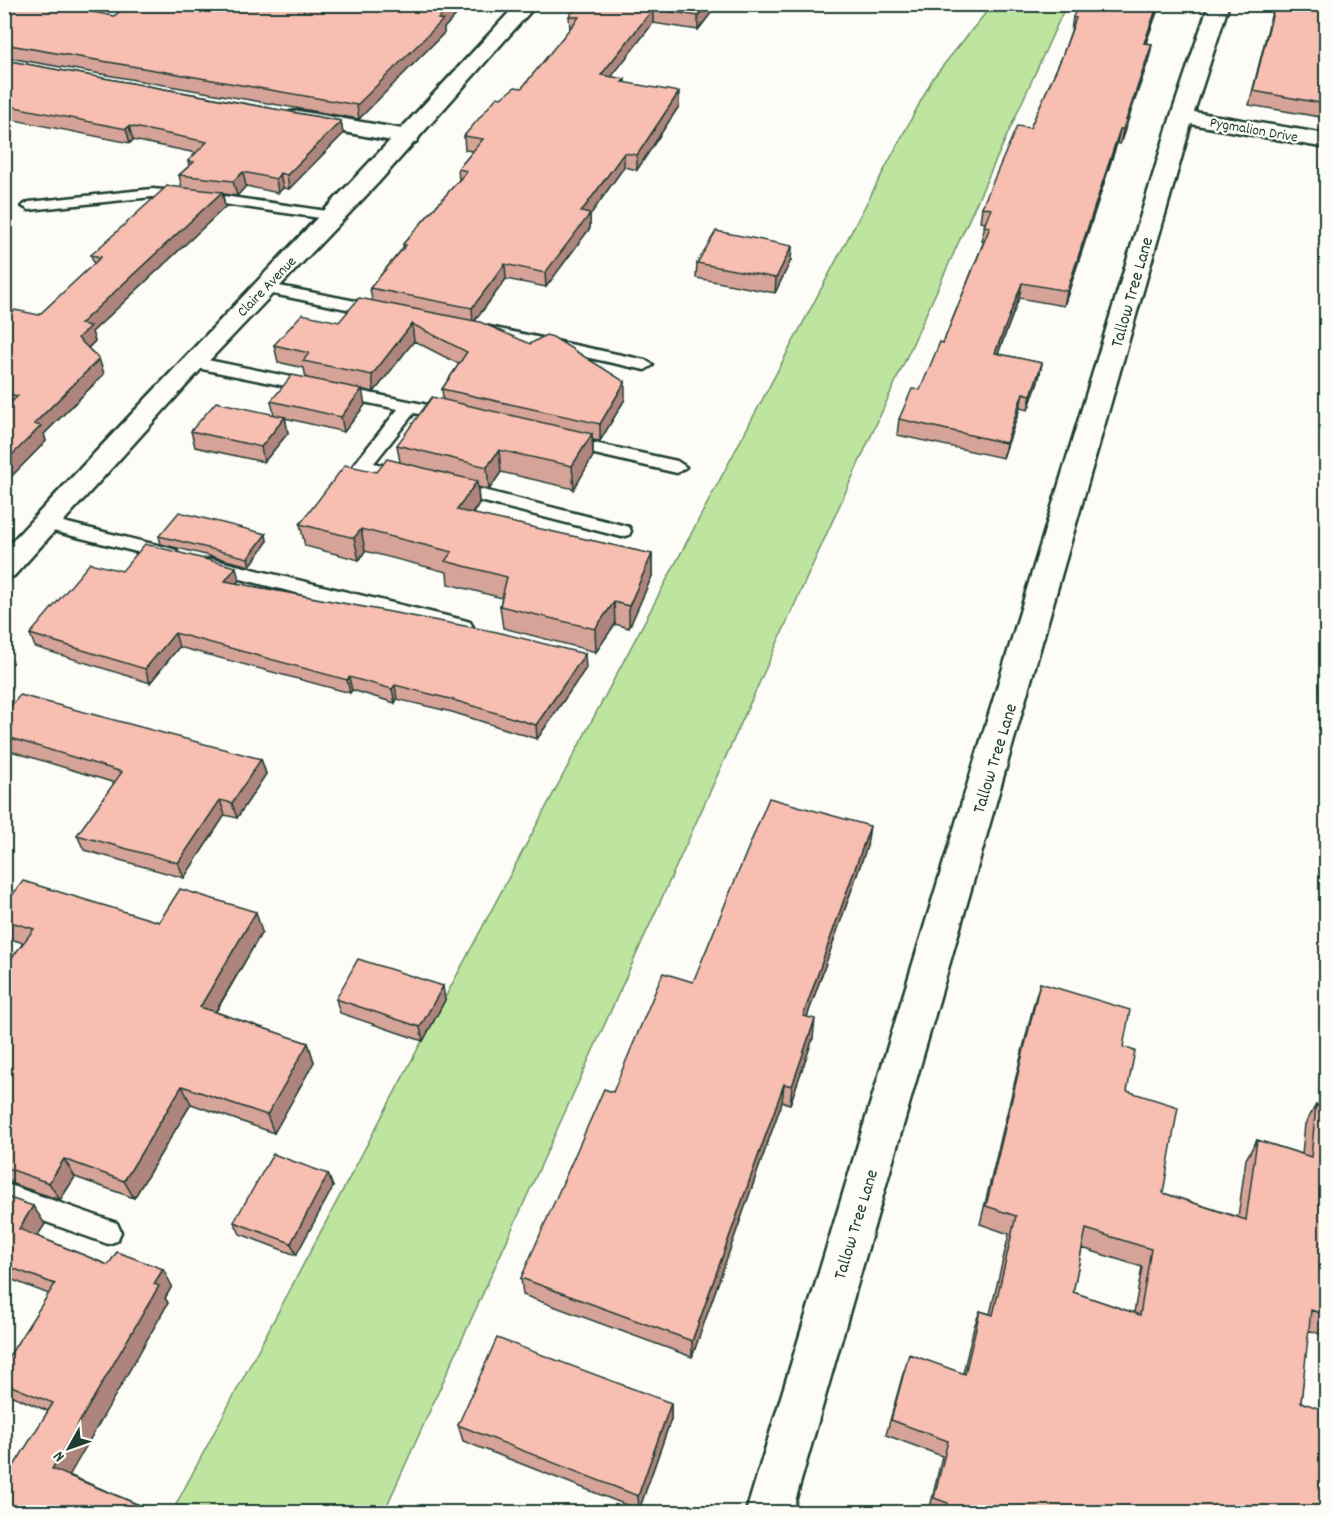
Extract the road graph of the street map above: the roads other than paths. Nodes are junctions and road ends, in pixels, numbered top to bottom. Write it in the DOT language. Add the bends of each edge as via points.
graph roads {
  1 [pos="528,4"];
  2 [pos="1219,4"];
  3 [pos="281,114"];
  4 [pos="1182,116"];
  5 [pos="408,137"];
  6 [pos="1326,141"];
  7 [pos="29,206"];
  8 [pos="334,216"];
  9 [pos="264,288"];
  10 [pos="401,315"];
  11 [pos="469,328"];
  12 [pos="193,362"];
  13 [pos="645,365"];
  14 [pos="410,406"];
  15 [pos="468,419"];
  16 [pos="549,438"];
  17 [pos="678,467"];
  18 [pos="47,524"];
  19 [pos="622,531"];
  20 [pos="4,569"];
  21 [pos="485,633"];
  22 [pos="4,1195"];
  23 [pos="108,1232"];
  24 [pos="769,1512"];
  1 -- 5 [label="street, Claire Avenue"];
  2 -- 4 [label="street, Tallow Tree Lane"];
  3 -- 5 [label="street"];
  4 -- 6 [label="street, Pygmalion Drive"];
  4 -- 24 [label="street, Tallow Tree Lane"];
  5 -- 8 [label="street, Claire Avenue"];
  7 -- 8 [label="lane" via="152,193"];
  8 -- 9 [label="street, Claire Avenue"];
  9 -- 10 [label="lane"];
  9 -- 12 [label="street, Claire Avenue"];
  11 -- 13 [label="lane"];
  12 -- 14 [label="lane"];
  12 -- 18 [label="street, Claire Avenue"];
  14 -- 15 [label="lane"];
  14 -- 19 [label="lane" via="362,466"];
  16 -- 17 [label="lane"];
  18 -- 20 [label="street, Claire Avenue"];
  18 -- 21 [label="lane"];
  22 -- 23 [label="lane"];
}
